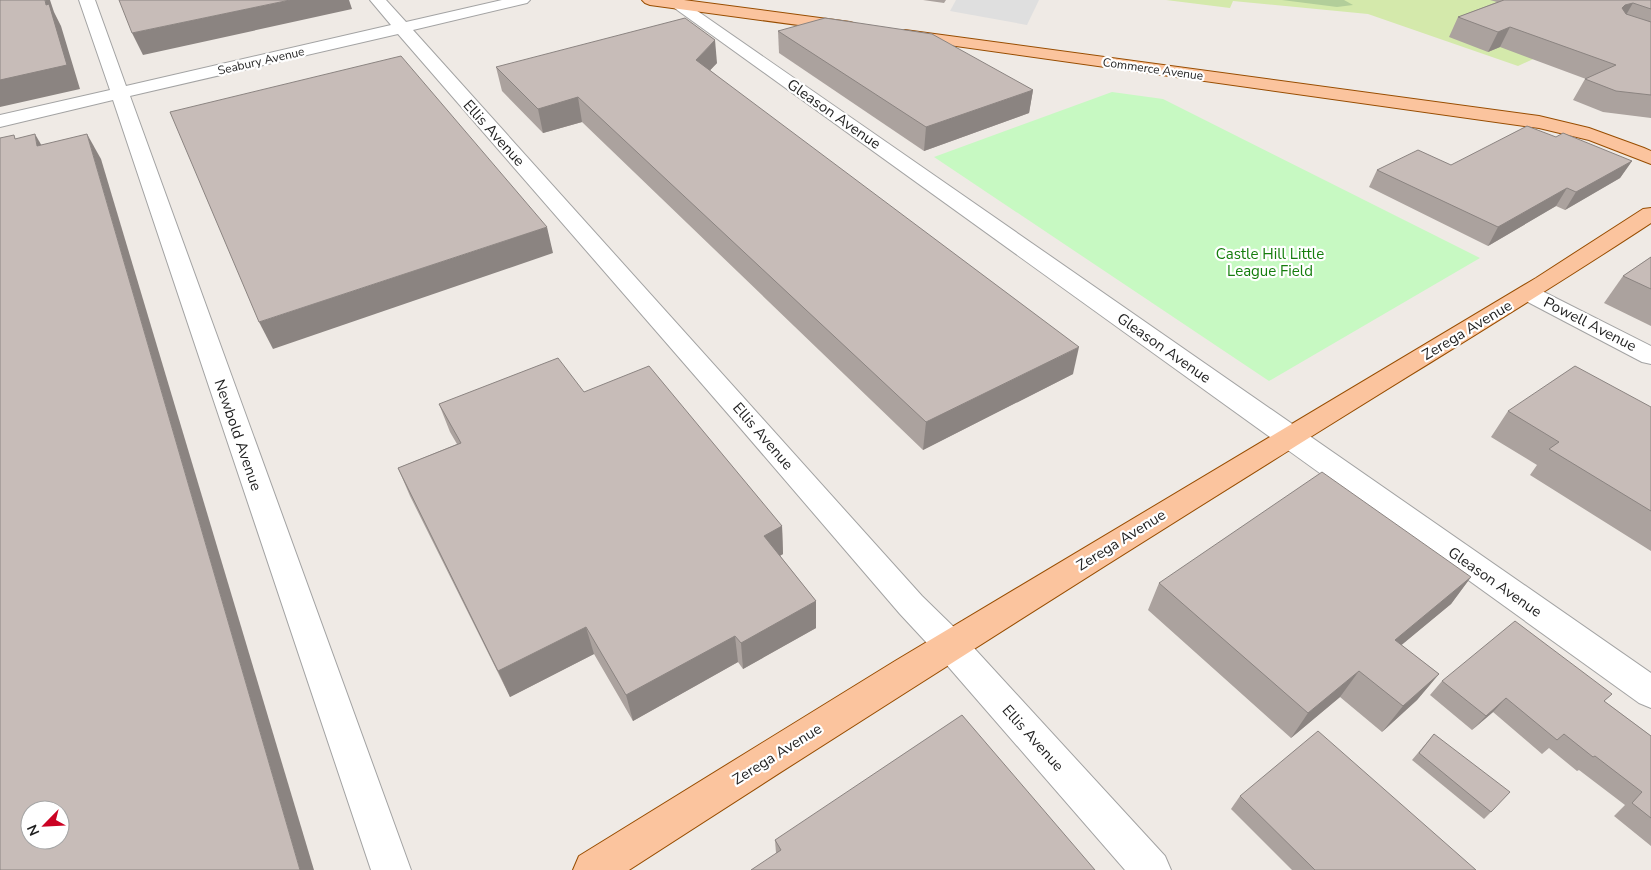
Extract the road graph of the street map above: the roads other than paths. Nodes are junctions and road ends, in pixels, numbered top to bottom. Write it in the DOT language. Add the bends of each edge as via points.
graph roads {
  1 [pos="88,0"];
  2 [pos="378,0"];
  3 [pos="522,0"];
  4 [pos="650,0"];
  5 [pos="678,4"];
  6 [pos="401,28"];
  7 [pos="871,30"];
  8 [pos="890,33"];
  9 [pos="120,93"];
  10 [pos="0,121"];
  11 [pos="1651,158"];
  12 [pos="1651,214"];
  13 [pos="1528,293"];
  14 [pos="1651,356"];
  15 [pos="1289,437"];
  16 [pos="951,646"];
  17 [pos="1651,692"];
  18 [pos="391,870"];
  19 [pos="593,870"];
  20 [pos="1151,870"];
  1 -- 9 [label="street, Newbold Avenue"];
  2 -- 6 [label="street, Ellis Avenue"];
  3 -- 6 [label="street, Seabury Avenue"];
  4 -- 5 [label="main road"];
  5 -- 7 [label="main road"];
  5 -- 15 [label="street, Gleason Avenue"];
  6 -- 9 [label="street, Seabury Avenue"];
  6 -- 16 [label="street, Ellis Avenue" via="911,605"];
  8 -- 11 [label="main road, Commerce Avenue" via="1538,122 1573,128 1614,141"];
  9 -- 10 [label="street, Seabury Avenue"];
  9 -- 18 [label="street, Newbold Avenue"];
  12 -- 13 [label="main road, Zerega Avenue"];
  13 -- 14 [label="street, Powell Avenue"];
  13 -- 15 [label="main road, Zerega Avenue"];
  15 -- 16 [label="main road, Zerega Avenue"];
  15 -- 17 [label="street, Gleason Avenue"];
  16 -- 19 [label="main road, Zerega Avenue"];
  16 -- 20 [label="street, Ellis Avenue"];
}
